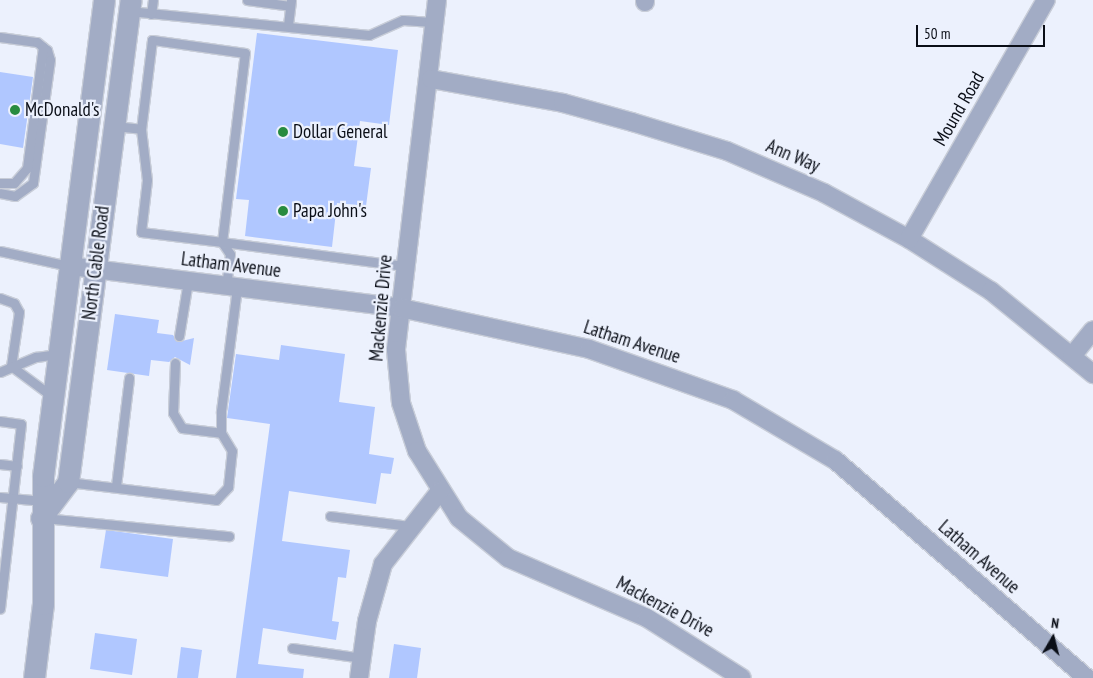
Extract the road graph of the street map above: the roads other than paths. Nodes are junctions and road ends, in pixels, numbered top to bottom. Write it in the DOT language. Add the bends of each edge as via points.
graph roads {
  1 [pos="153,0"];
  2 [pos="247,0"];
  3 [pos="437,0"];
  4 [pos="1046,0"];
  5 [pos="100,1"];
  6 [pos="290,3"];
  7 [pos="130,5"];
  8 [pos="151,14"];
  9 [pos="435,22"];
  10 [pos="288,24"];
  11 [pos="0,36"];
  12 [pos="43,47"];
  13 [pos="431,79"];
  14 [pos="114,126"];
  15 [pos="141,129"];
  16 [pos="0,183"];
  17 [pos="0,193"];
  18 [pos="909,238"];
  19 [pos="222,242"];
  20 [pos="0,251"];
  21 [pos="70,266"];
  22 [pos="405,266"];
  23 [pos="96,270"];
  24 [pos="188,281"];
  25 [pos="232,287"];
  26 [pos="0,298"];
  27 [pos="401,308"];
  28 [pos="1093,330"];
  29 [pos="179,336"];
  30 [pos="58,354"];
  31 [pos="1072,356"];
  32 [pos="175,363"];
  33 [pos="11,366"];
  34 [pos="0,372"];
  35 [pos="1093,374"];
  36 [pos="129,378"];
  37 [pos="52,397"];
  38 [pos="0,421"];
  39 [pos="221,433"];
  40 [pos="0,464"];
  41 [pos="16,466"];
  42 [pos="68,482"];
  43 [pos="116,486"];
  44 [pos="440,491"];
  45 [pos="0,497"];
  46 [pos="14,498"];
  47 [pos="42,510"];
  48 [pos="330,516"];
  49 [pos="409,526"];
  50 [pos="229,536"];
  51 [pos="0,609"];
  52 [pos="292,648"];
  53 [pos="362,658"];
  54 [pos="34,678"];
  55 [pos="359,678"];
  56 [pos="742,678"];
  57 [pos="1087,678"];
  1 -- 8 [label="lane"];
  2 -- 6 [label="lane"];
  3 -- 9 [label="street, Mackenzie Drive"];
  4 -- 18 [label="street, Mound Road"];
  5 -- 21 [label="street, North Cable Road"];
  6 -- 10 [label="lane"];
  7 -- 8 [label="lane"];
  7 -- 14 [label="street, North Cable Road"];
  8 -- 10 [label="lane" via="255,26"];
  9 -- 10 [label="lane" via="403,20 369,35"];
  9 -- 13 [label="street, Mackenzie Drive"];
  11 -- 12 [label="lane"];
  12 -- 16 [label="lane" via="27,168 14,183"];
  12 -- 17 [label="lane" via="50,60 36,172 22,193"];
  13 -- 18 [label="street, Ann Way" via="563,103 727,151 824,193"];
  13 -- 22 [label="street, Mackenzie Drive"];
  14 -- 15 [label="lane"];
  14 -- 23 [label="street, North Cable Road"];
  15 -- 19 [label="lane" via="147,180 141,232"];
  15 -- 19 [label="lane" via="152,40 245,53"];
  18 -- 31 [label="street, Ann Way" via="991,291"];
  19 -- 22 [label="lane"];
  19 -- 25 [label="lane" via="230,254"];
  20 -- 21 [label="lane"];
  21 -- 23 [label="street, Latham Avenue"];
  21 -- 30 [label="street, North Cable Road"];
  22 -- 27 [label="street, Mackenzie Drive"];
  23 -- 24 [label="street, Latham Avenue"];
  23 -- 42 [label="street, North Cable Road"];
  24 -- 25 [label="street, Latham Avenue"];
  24 -- 29 [label="lane"];
  25 -- 27 [label="street, Latham Avenue"];
  25 -- 39 [label="lane" via="232,337 221,411"];
  26 -- 33 [label="lane" via="14,303 19,312"];
  27 -- 44 [label="street, Mackenzie Drive" via="395,367 401,403 417,450"];
  27 -- 57 [label="street, Latham Avenue" via="589,349 734,400 835,460"];
  28 -- 31 [label="street"];
  30 -- 33 [label="lane"];
  30 -- 37 [label="street, North Cable Road"];
  31 -- 35 [label="street, Ann Way"];
  32 -- 39 [label="lane" via="173,413 182,428"];
  33 -- 34 [label="lane"];
  33 -- 37 [label="lane"];
  36 -- 43 [label="lane"];
  37 -- 47 [label="street, North Cable Road"];
  38 -- 41 [label="lane" via="21,424"];
  39 -- 43 [label="lane" via="232,450 228,487 216,500"];
  40 -- 41 [label="lane"];
  41 -- 46 [label="lane"];
  42 -- 43 [label="lane"];
  42 -- 47 [label="street, North Cable Road"];
  44 -- 49 [label="street"];
  44 -- 56 [label="street, Mackenzie Drive" via="459,518 508,558 647,618"];
  45 -- 46 [label="lane"];
  46 -- 47 [label="lane"];
  46 -- 51 [label="lane"];
  47 -- 50 [label="lane"];
  47 -- 54 [label="street, North Cable Road" via="43,604"];
  48 -- 49 [label="lane"];
  49 -- 53 [label="street" via="393,546 374,586"];
  52 -- 53 [label="lane"];
  53 -- 55 [label="street"];
}
